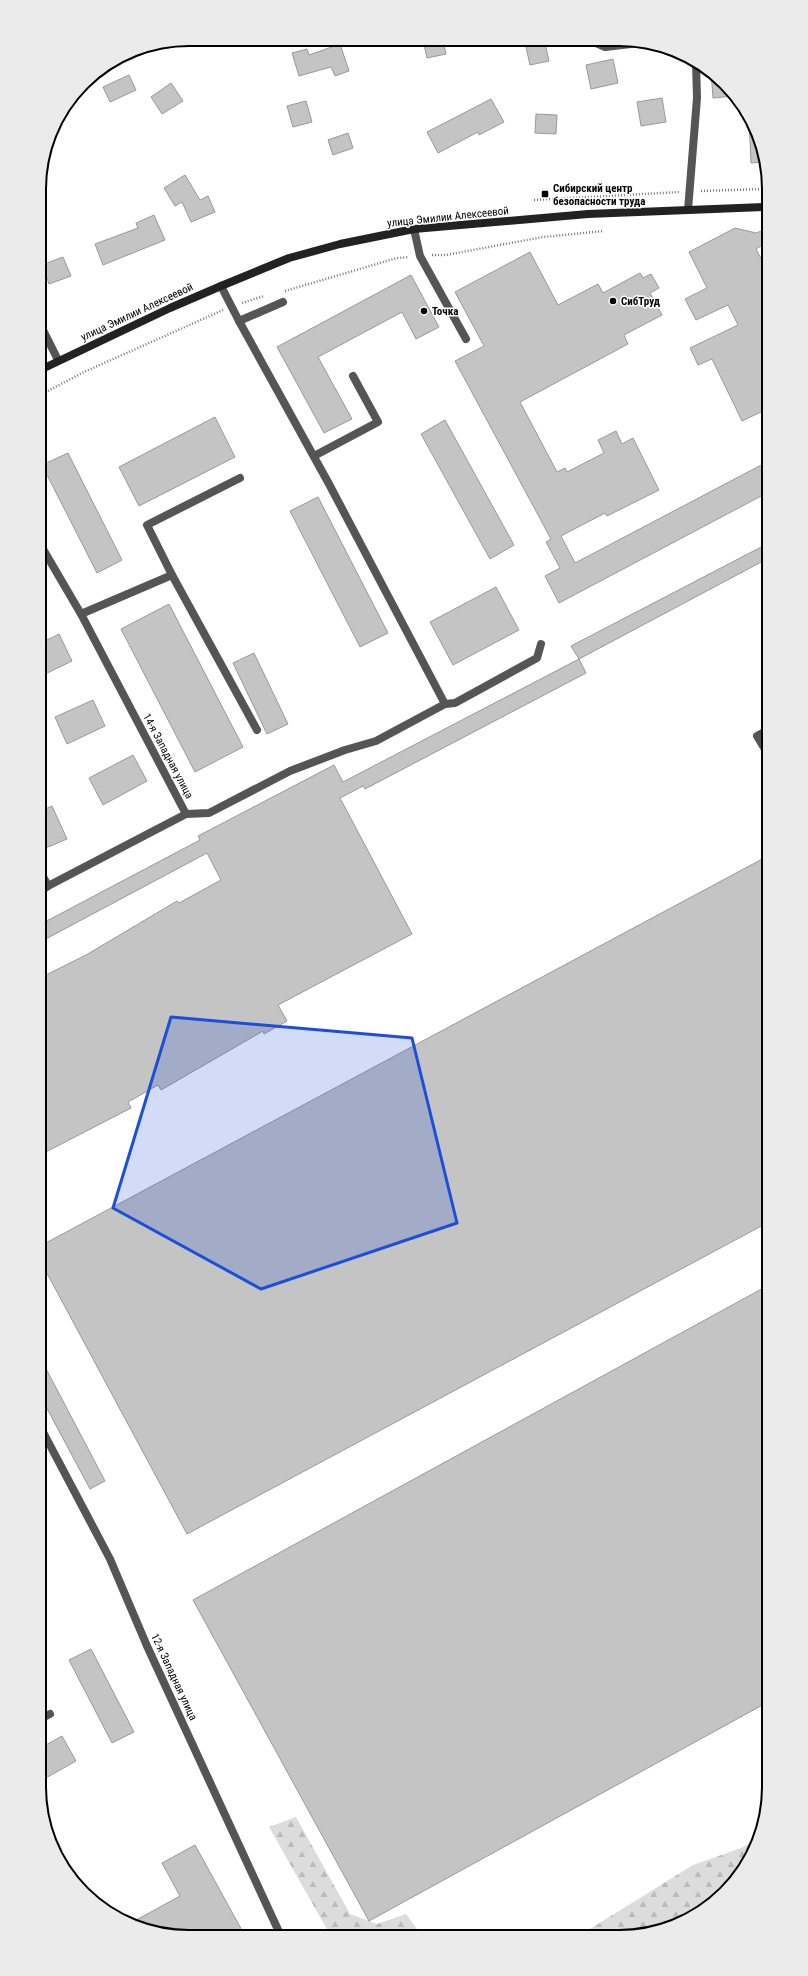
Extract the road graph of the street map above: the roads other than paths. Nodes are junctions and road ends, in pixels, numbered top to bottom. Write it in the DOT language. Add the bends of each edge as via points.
graph roads {
  1 [pos="603,46"];
  2 [pos="614,46"];
  3 [pos="696,69"];
  4 [pos="762,207"];
  5 [pos="688,210"];
  6 [pos="414,229"];
  7 [pos="221,286"];
  8 [pos="283,302"];
  9 [pos="239,321"];
  10 [pos="46,336"];
  11 [pos="466,339"];
  12 [pos="58,360"];
  13 [pos="46,367"];
  14 [pos="353,376"];
  15 [pos="314,456"];
  16 [pos="240,478"];
  17 [pos="46,554"];
  18 [pos="172,575"];
  19 [pos="80,614"];
  20 [pos="541,644"];
  21 [pos="444,704"];
  22 [pos="257,730"];
  23 [pos="762,733"];
  24 [pos="762,744"];
  25 [pos="186,814"];
  26 [pos="46,887"];
  27 [pos="46,1438"];
  28 [pos="278,1930"];
  1 -- 2 [label="street"];
  3 -- 5 [label="street" via="697,98"];
  4 -- 5 [label="street, улица Эмилии Алексеевой"];
  5 -- 6 [label="street, улица Эмилии Алексеевой" via="588,214"];
  6 -- 7 [label="street, улица Эмилии Алексеевой" via="340,244 289,258"];
  6 -- 11 [label="street" via="420,256"];
  7 -- 9 [label="street"];
  7 -- 12 [label="street, улица Эмилии Алексеевой"];
  8 -- 9 [label="street"];
  9 -- 15 [label="street"];
  10 -- 12 [label="street"];
  12 -- 13 [label="street, улица Эмилии Алексеевой"];
  14 -- 15 [label="street" via="378,422"];
  15 -- 21 [label="street"];
  16 -- 18 [label="street" via="147,525"];
  17 -- 19 [label="street, 14-я Западная улица"];
  18 -- 19 [label="street"];
  18 -- 22 [label="street"];
  19 -- 25 [label="street, 14-я Западная улица"];
  20 -- 21 [label="street, 14-я Западная улица" via="536,658 455,702"];
  21 -- 25 [label="street, 14-я Западная улица" via="376,741 290,771 209,814"];
  23 -- 24 [label="street" via="757,736"];
  25 -- 26 [label="street"];
  27 -- 28 [label="street, 12-я Западная улица" via="110,1559 147,1646"];
}
